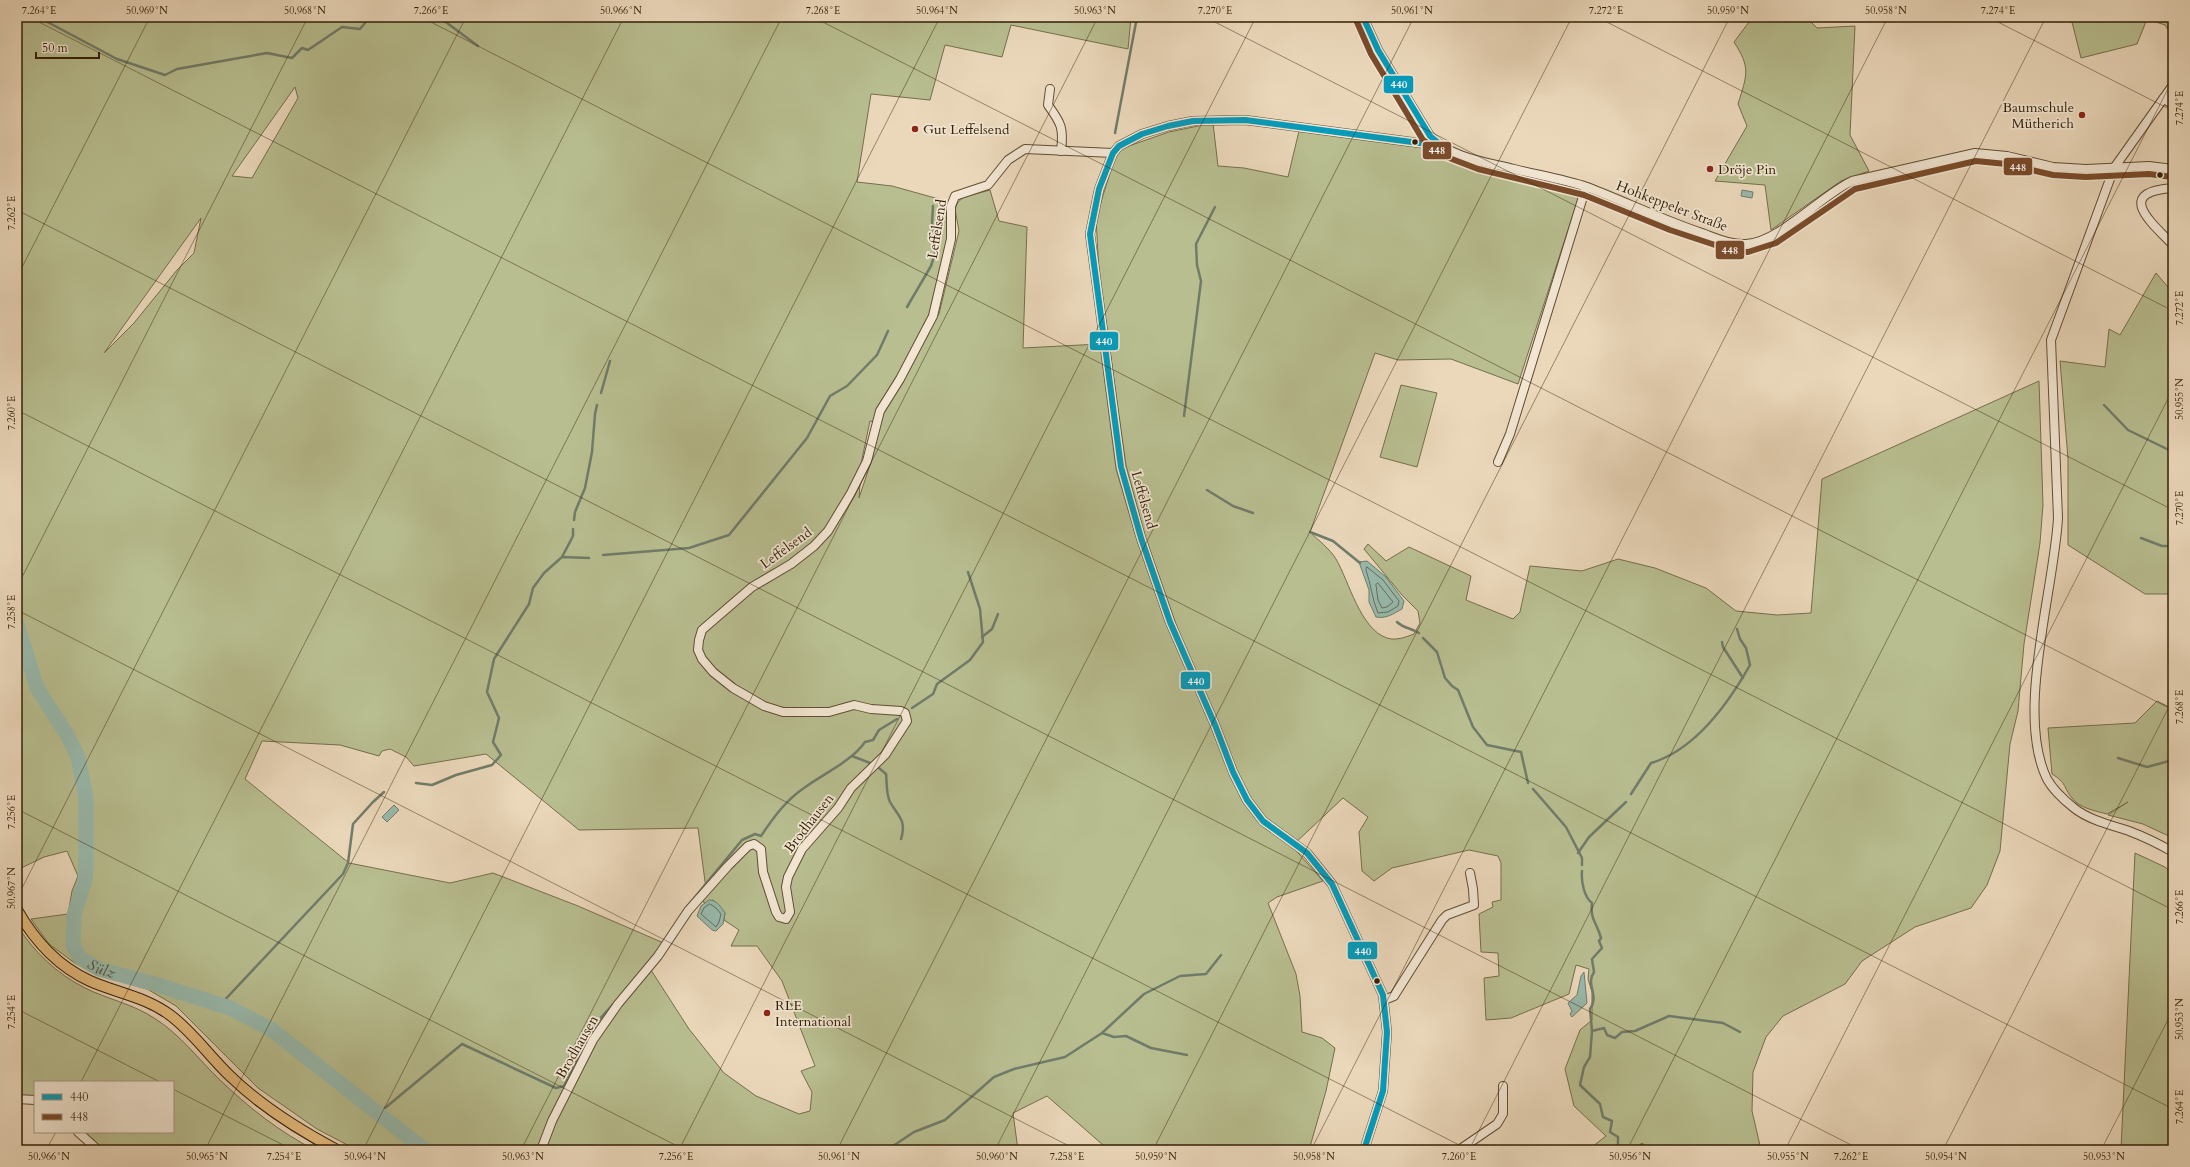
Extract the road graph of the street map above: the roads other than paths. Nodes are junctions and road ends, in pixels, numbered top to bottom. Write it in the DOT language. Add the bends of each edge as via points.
graph roads {
  1 [pos="1363,17"];
  2 [pos="2173,85"];
  3 [pos="1050,89"];
  4 [pos="2163,99"];
  5 [pos="2173,104"];
  6 [pos="1442,146"];
  7 [pos="1060,151"];
  8 [pos="1113,153"];
  9 [pos="2114,168"];
  10 [pos="2173,169"];
  11 [pos="1586,187"];
  12 [pos="2173,188"];
  13 [pos="2173,246"];
  14 [pos="1498,462"];
  15 [pos="752,587"];
  16 [pos="2173,852"];
  17 [pos="1470,873"];
  18 [pos="17,910"];
  19 [pos="1384,1000"];
  20 [pos="1503,1086"];
  21 [pos="17,1099"];
  22 [pos="34,1100"];
  23 [pos="79,1133"];
  24 [pos="95,1149"];
  25 [pos="337,1150"];
  26 [pos="541,1150"];
  27 [pos="1364,1150"];
  28 [pos="1459,1150"];
  1 -- 6 [label="street, Hohkeppeler Straße" via="1378,50 1430,136"];
  2 -- 4 [label="street"];
  3 -- 7 [label="street" via="1048,105 1061,123 1063,131"];
  4 -- 5 [label="street"];
  4 -- 9 [label="street"];
  6 -- 8 [label="street" via="1228,119 1193,121 1168,126 1142,134 1119,146"];
  6 -- 11 [label="street, Hohkeppeler Straße" via="1474,159"];
  7 -- 8 [label="street, Leffelsend"];
  7 -- 15 [label="street, Leffelsend" via="1026,149 1008,160 988,185 955,196 951,206 951,239 933,316 880,412 867,461 851,493 828,531 814,546 791,564"];
  8 -- 19 [label="street, Leffelsend" via="1099,190 1090,234 1121,467 1141,538 1182,652 1244,794 1255,813 1307,853 1332,884"];
  9 -- 10 [label="street, Hohkeppeler Straße" via="2149,166"];
  9 -- 11 [label="street, Hohkeppeler Straße" via="2054,167 1987,154 1961,155 1852,181 1839,187 1772,235 1746,244 1731,242 1666,220"];
  9 -- 16 [label="street" via="2051,340 2058,518 2039,658 2036,690 2037,741 2047,780 2059,796 2075,809 2098,821 2155,842"];
  11 -- 14 [label="street" via="1510,434"];
  12 -- 13 [label="street" via="2149,191 2144,196 2141,206 2145,215"];
  15 -- 26 [label="street, Brodhausen" via="702,630 698,650 713,672 733,688 764,706 783,712 829,712 854,705 901,711 905,713 907,722 885,755 851,788 838,808 802,849 788,877 786,887 790,912 786,918 779,917 774,907 763,872 761,849 757,845 748,846 706,889 593,1040 552,1121"];
  17 -- 19 [label="street" via="1474,905 1447,915 1442,920 1394,996"];
  18 -- 25 [label="main road" via="40,944 68,969 90,981 140,998 162,1009 182,1025 241,1085 284,1119"];
  19 -- 27 [label="street, Leffelsend" via="1387,1032 1383,1092"];
  20 -- 28 [label="street" via="1503,1114 1497,1124"];
  21 -- 22 [label="street"];
  23 -- 24 [label="street"];
}
